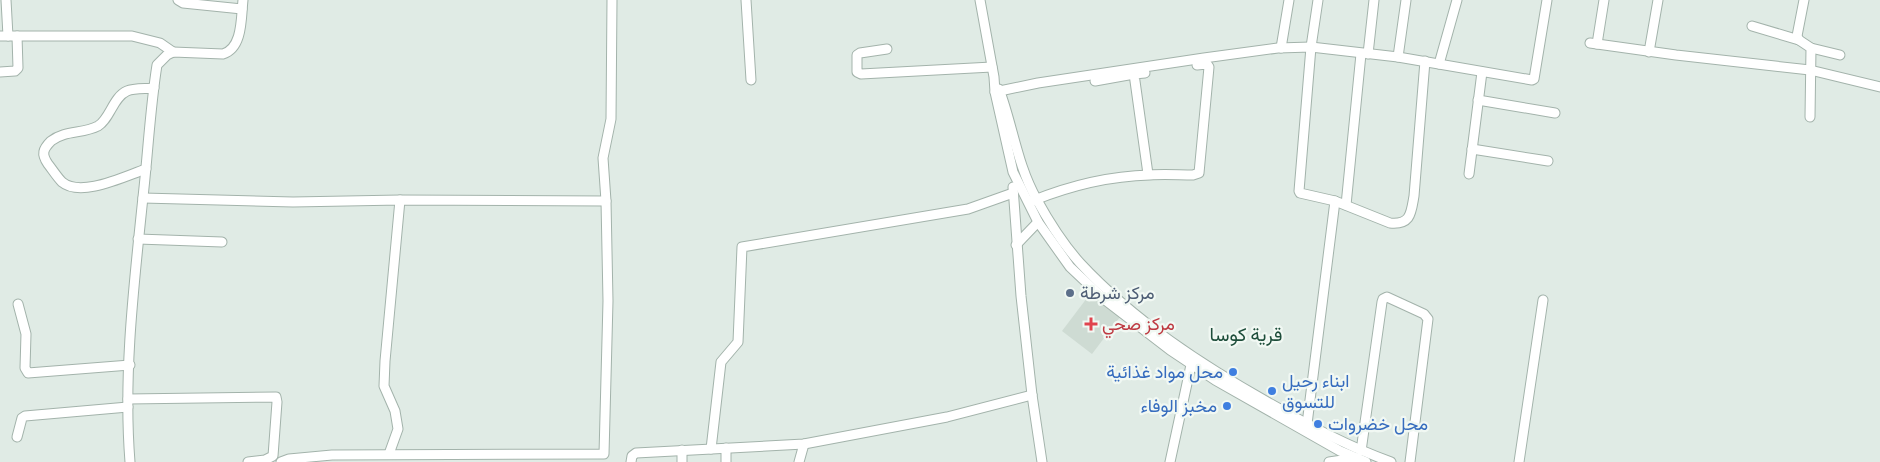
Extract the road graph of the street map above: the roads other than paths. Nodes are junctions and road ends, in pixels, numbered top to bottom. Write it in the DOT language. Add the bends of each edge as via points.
graph roads {
  1 [pos="6,0"];
  2 [pos="178,0"];
  3 [pos="612,0"];
  4 [pos="746,0"];
  5 [pos="980,0"];
  6 [pos="1289,0"];
  7 [pos="1318,0"];
  8 [pos="1374,0"];
  9 [pos="1406,0"];
  10 [pos="1457,0"];
  11 [pos="1547,0"];
  12 [pos="1604,0"];
  13 [pos="1658,0"];
  14 [pos="1804,0"];
  15 [pos="243,5"];
  16 [pos="1752,26"];
  17 [pos="8,36"];
  18 [pos="1799,40"];
  19 [pos="1311,47"];
  20 [pos="1281,48"];
  21 [pos="1811,48"];
  22 [pos="887,49"];
  23 [pos="173,52"];
  24 [pos="1649,52"];
  25 [pos="1364,54"];
  26 [pos="1840,55"];
  27 [pos="1398,57"];
  28 [pos="1425,62"];
  29 [pos="1439,64"];
  30 [pos="992,67"];
  31 [pos="1810,70"];
  32 [pos="0,72"];
  33 [pos="1482,72"];
  34 [pos="1134,74"];
  35 [pos="751,80"];
  36 [pos="1095,81"];
  37 [pos="1880,87"];
  38 [pos="154,88"];
  39 [pos="998,91"];
  40 [pos="1478,100"];
  41 [pos="1555,113"];
  42 [pos="1810,118"];
  43 [pos="1472,149"];
  44 [pos="1548,161"];
  45 [pos="146,169"];
  46 [pos="1013,172"];
  47 [pos="1148,174"];
  48 [pos="1469,174"];
  49 [pos="1012,193"];
  50 [pos="143,198"];
  51 [pos="1036,199"];
  52 [pos="400,200"];
  53 [pos="606,201"];
  54 [pos="1335,201"];
  55 [pos="1027,203"];
  56 [pos="1346,205"];
  57 [pos="1038,222"];
  58 [pos="138,239"];
  59 [pos="222,242"];
  60 [pos="1016,245"];
  61 [pos="1087,277"];
  62 [pos="1543,300"];
  63 [pos="18,304"];
  64 [pos="1173,347"];
  65 [pos="130,365"];
  66 [pos="1191,365"];
  67 [pos="1032,395"];
  68 [pos="128,403"];
  69 [pos="1307,424"];
  70 [pos="17,437"];
  71 [pos="804,444"];
  72 [pos="1341,447"];
  73 [pos="726,448"];
  74 [pos="711,449"];
  75 [pos="682,450"];
  76 [pos="390,454"];
  77 [pos="1358,454"];
  78 [pos="604,458"];
  79 [pos="481,459"];
  80 [pos="130,462"];
  81 [pos="248,462"];
  82 [pos="281,462"];
  83 [pos="631,462"];
  84 [pos="682,462"];
  85 [pos="726,462"];
  86 [pos="799,462"];
  87 [pos="1042,462"];
  88 [pos="1170,462"];
  89 [pos="1329,462"];
  90 [pos="1366,462"];
  91 [pos="1391,462"];
  92 [pos="1410,462"];
  93 [pos="1519,462"];
  1 -- 17 [label="street"];
  2 -- 15 [label="street" via="183,3"];
  3 -- 53 [label="street" via="611,119 603,158"];
  4 -- 35 [label="street"];
  5 -- 30 [label="street"];
  6 -- 20 [label="street"];
  7 -- 19 [label="street"];
  8 -- 25 [label="street"];
  9 -- 27 [label="street"];
  10 -- 29 [label="street"];
  11 -- 33 [label="street" via="1534,79"];
  12 -- 24 [label="street" via="1594,43"];
  13 -- 24 [label="street"];
  14 -- 18 [label="street"];
  15 -- 23 [label="street" via="239,36 229,52"];
  16 -- 18 [label="street"];
  17 -- 23 [label="street" via="132,36 160,43"];
  17 -- 32 [label="street" via="17,70"];
  18 -- 21 [label="street"];
  19 -- 20 [label="street"];
  19 -- 25 [label="street"];
  19 -- 54 [label="street" via="1299,191"];
  20 -- 39 [label="street" via="1092,74"];
  21 -- 26 [label="street"];
  21 -- 31 [label="street"];
  22 -- 30 [label="street" via="857,55 858,72"];
  23 -- 38 [label="street" via="157,65"];
  24 -- 31 [label="street"];
  25 -- 27 [label="street"];
  25 -- 56 [label="street"];
  27 -- 28 [label="street"];
  28 -- 29 [label="street"];
  28 -- 56 [label="street" via="1411,214 1405,221 1390,223"];
  29 -- 33 [label="street"];
  30 -- 39 [label="street"];
  31 -- 37 [label="street"];
  31 -- 42 [label="street"];
  33 -- 40 [label="street"];
  34 -- 36 [label="street"];
  34 -- 47 [label="street"];
  34 -- 47 [label="street" via="1210,66 1199,173"];
  38 -- 45 [label="street"];
  38 -- 45 [label="street" via="128,91 100,125 62,134 45,147 43,153 61,181 76,188 91,187"];
  39 -- 46 [label="street"];
  39 -- 51 [label="street" via="1022,169"];
  40 -- 41 [label="street"];
  40 -- 43 [label="street"];
  43 -- 44 [label="street"];
  43 -- 48 [label="street"];
  45 -- 50 [label="street"];
  46 -- 49 [label="street"];
  46 -- 55 [label="street"];
  47 -- 51 [label="street" via="1074,186"];
  49 -- 60 [label="street"];
  49 -- 74 [label="street" via="968,209 742,247 738,342 721,362"];
  50 -- 52 [label="street" via="293,202"];
  50 -- 58 [label="street"];
  51 -- 55 [label="street"];
  51 -- 61 [label="street"];
  52 -- 53 [label="street"];
  52 -- 76 [label="street" via="384,361 384,386 395,411 398,429"];
  53 -- 78 [label="street" via="608,301"];
  54 -- 56 [label="street"];
  54 -- 69 [label="street"];
  55 -- 57 [label="street"];
  57 -- 60 [label="street"];
  57 -- 61 [label="street" via="1054,247"];
  58 -- 59 [label="street"];
  58 -- 65 [label="street"];
  60 -- 67 [label="street"];
  61 -- 64 [label="street" via="1106,300"];
  62 -- 93 [label="street"];
  63 -- 65 [label="street" via="26,334 25,368 28,373"];
  64 -- 66 [label="street"];
  64 -- 69 [label="street"];
  65 -- 68 [label="street"];
  66 -- 72 [label="street"];
  66 -- 88 [label="street"];
  67 -- 71 [label="street" via="947,416"];
  67 -- 87 [label="street"];
  68 -- 70 [label="street" via="25,416"];
  68 -- 80 [label="street"];
  68 -- 81 [label="street" via="276,398 273,456"];
  69 -- 72 [label="street"];
  71 -- 73 [label="street"];
  71 -- 86 [label="street"];
  72 -- 77 [label="street"];
  73 -- 74 [label="street"];
  73 -- 85 [label="street"];
  74 -- 75 [label="street"];
  75 -- 83 [label="street" via="636,452"];
  75 -- 84 [label="street"];
  76 -- 79 [label="street"];
  76 -- 82 [label="street" via="332,455"];
  77 -- 89 [label="street"];
  77 -- 90 [label="street"];
  77 -- 91 [label="street"];
  77 -- 92 [label="street" via="1382,302 1387,297 1424,314 1428,319"];
  78 -- 79 [label="street"];
}
